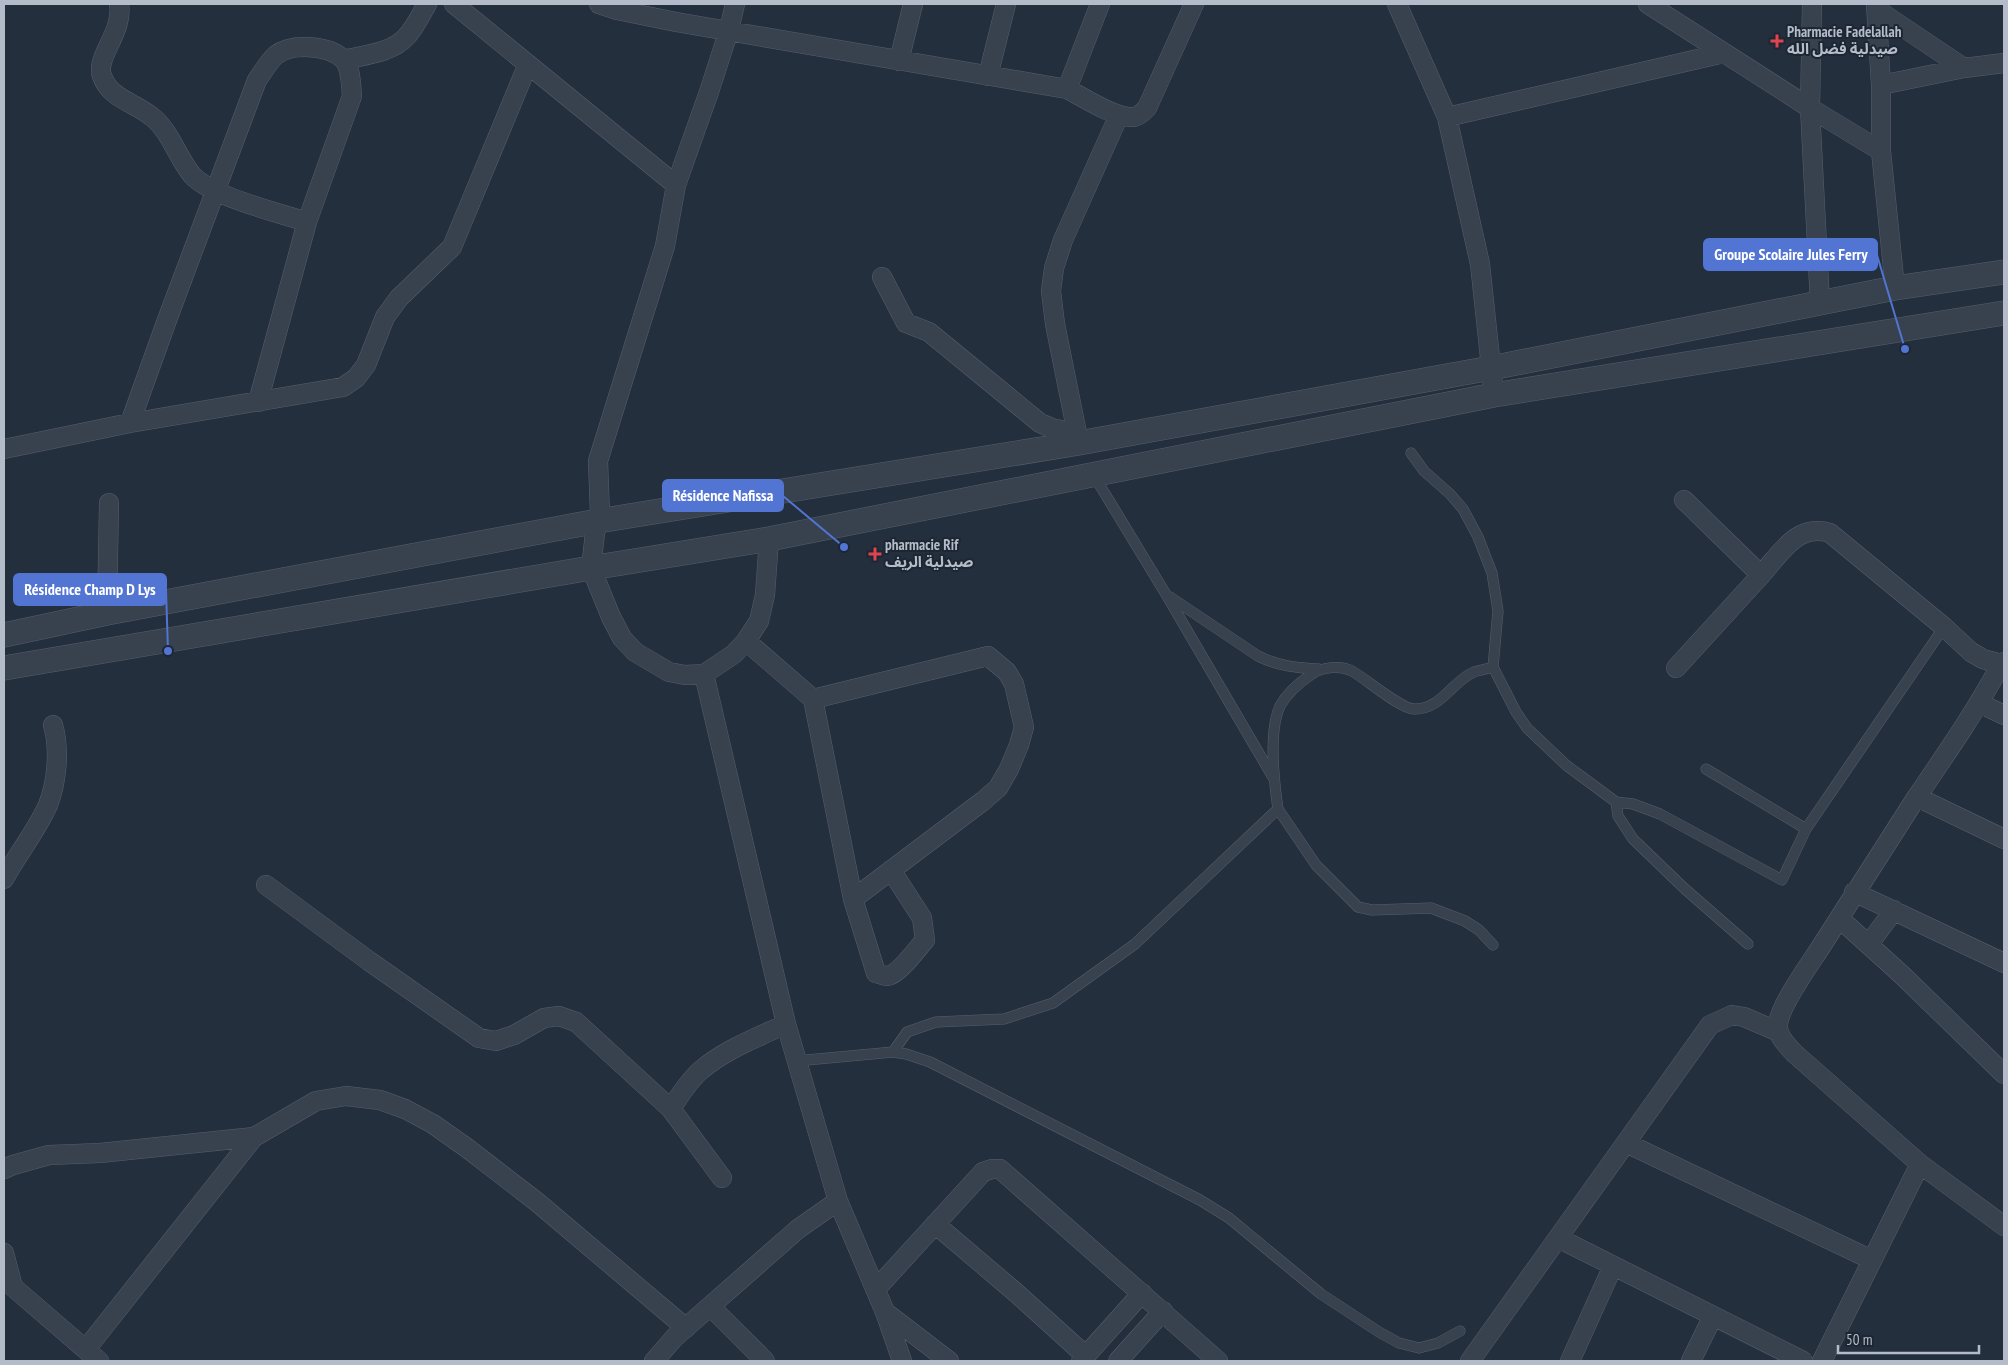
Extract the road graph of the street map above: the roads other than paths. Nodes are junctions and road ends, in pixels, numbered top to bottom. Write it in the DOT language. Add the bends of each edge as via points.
graph roads {
  1 [pos="119,4"];
  2 [pos="428,4"];
  3 [pos="454,4"];
  4 [pos="599,4"];
  5 [pos="734,4"];
  6 [pos="913,4"];
  7 [pos="1006,4"];
  8 [pos="1100,4"];
  9 [pos="1194,4"];
  10 [pos="1397,4"];
  11 [pos="1648,4"];
  12 [pos="1812,4"];
  13 [pos="1876,6"];
  14 [pos="729,30"];
  15 [pos="1724,53"];
  16 [pos="344,60"];
  17 [pos="899,61"];
  18 [pos="2004,63"];
  19 [pos="528,64"];
  20 [pos="1964,68"];
  21 [pos="988,76"];
  22 [pos="1881,85"];
  23 [pos="1067,89"];
  24 [pos="1810,108"];
  25 [pos="1119,115"];
  26 [pos="1447,117"];
  27 [pos="1881,151"];
  28 [pos="676,185"];
  29 [pos="216,192"];
  30 [pos="307,222"];
  31 [pos="2004,272"];
  32 [pos="882,277"];
  33 [pos="1895,288"];
  34 [pos="1820,303"];
  35 [pos="2004,313"];
  36 [pos="1563,353"];
  37 [pos="1491,368"];
  38 [pos="1567,382"];
  39 [pos="1494,395"];
  40 [pos="258,402"];
  41 [pos="130,423"];
  42 [pos="1078,438"];
  43 [pos="4,449"];
  44 [pos="1411,453"];
  45 [pos="1093,474"];
  46 [pos="1684,500"];
  47 [pos="108,503"];
  48 [pos="598,521"];
  49 [pos="769,539"];
  50 [pos="591,568"];
  51 [pos="1761,575"];
  52 [pos="1167,596"];
  53 [pos="107,613"];
  54 [pos="1944,627"];
  55 [pos="4,636"];
  56 [pos="746,641"];
  57 [pos="2002,663"];
  58 [pos="1493,667"];
  59 [pos="4,668"];
  60 [pos="1676,668"];
  61 [pos="1319,669"];
  62 [pos="704,674"];
  63 [pos="812,699"];
  64 [pos="1980,703"];
  65 [pos="2004,715"];
  66 [pos="53,725"];
  67 [pos="1706,769"];
  68 [pos="1274,780"];
  69 [pos="1917,797"];
  70 [pos="1616,802"];
  71 [pos="1278,809"];
  72 [pos="1806,829"];
  73 [pos="2004,839"];
  74 [pos="891,870"];
  75 [pos="4,879"];
  76 [pos="266,885"];
  77 [pos="1854,892"];
  78 [pos="853,899"];
  79 [pos="1894,910"];
  80 [pos="1839,918"];
  81 [pos="1748,944"];
  82 [pos="1868,944"];
  83 [pos="1493,945"];
  84 [pos="2004,962"];
  85 [pos="786,1024"];
  86 [pos="1779,1032"];
  87 [pos="893,1052"];
  88 [pos="796,1062"];
  89 [pos="2004,1074"];
  90 [pos="671,1108"];
  91 [pos="254,1138"];
  92 [pos="1626,1143"];
  93 [pos="1920,1164"];
  94 [pos="4,1169"];
  95 [pos="722,1178"];
  96 [pos="838,1202"];
  97 [pos="935,1224"];
  98 [pos="2004,1226"];
  99 [pos="1558,1238"];
  100 [pos="4,1253"];
  101 [pos="1872,1260"];
  102 [pos="1613,1266"];
  103 [pos="8,1288"];
  104 [pos="876,1289"];
  105 [pos="1142,1293"];
  106 [pos="710,1306"];
  107 [pos="1163,1311"];
  108 [pos="886,1312"];
  109 [pos="1713,1316"];
  110 [pos="686,1328"];
  111 [pos="1460,1331"];
  112 [pos="92,1355"];
  113 [pos="1083,1359"];
  114 [pos="654,1361"];
  115 [pos="765,1361"];
  116 [pos="902,1361"];
  117 [pos="949,1361"];
  118 [pos="1118,1361"];
  119 [pos="1218,1361"];
  120 [pos="1470,1361"];
  121 [pos="1570,1361"];
  122 [pos="1691,1361"];
  123 [pos="1803,1361"];
  124 [pos="1822,1361"];
  1 -- 29 [label="street" via="120,19 102,62 102,76 118,98 151,116 171,140 186,167"];
  2 -- 16 [label="street" via="400,43"];
  3 -- 19 [label="street"];
  4 -- 14 [label="street" via="666,20"];
  5 -- 14 [label="street"];
  6 -- 17 [label="street"];
  7 -- 21 [label="street"];
  8 -- 23 [label="street"];
  9 -- 25 [label="street" via="1147,108 1133,117"];
  10 -- 26 [label="street"];
  11 -- 15 [label="street"];
  12 -- 24 [label="street"];
  13 -- 20 [label="street"];
  13 -- 22 [label="street"];
  14 -- 17 [label="street"];
  14 -- 28 [label="street"];
  15 -- 24 [label="street"];
  15 -- 26 [label="street"];
  16 -- 29 [label="street" via="329,51 303,46 276,55 258,80"];
  16 -- 30 [label="street" via="352,96"];
  17 -- 21 [label="street"];
  18 -- 20 [label="street"];
  19 -- 28 [label="street"];
  19 -- 40 [label="street" via="452,247 384,317 366,365 356,378 343,387"];
  20 -- 22 [label="street"];
  21 -- 23 [label="street"];
  22 -- 27 [label="street"];
  23 -- 25 [label="street"];
  24 -- 27 [label="street"];
  24 -- 34 [label="street"];
  25 -- 42 [label="street" via="1063,240 1051,291"];
  26 -- 37 [label="street" via="1480,264"];
  27 -- 33 [label="street"];
  28 -- 48 [label="street" via="665,246 598,461"];
  29 -- 30 [label="street"];
  29 -- 41 [label="street"];
  30 -- 40 [label="street"];
  31 -- 33 [label="street"];
  32 -- 42 [label="street" via="906,323 929,332 1040,423"];
  33 -- 34 [label="street"];
  34 -- 36 [label="street"];
  35 -- 38 [label="street"];
  36 -- 37 [label="street"];
  36 -- 38 [label="street"];
  37 -- 39 [label="street"];
  37 -- 42 [label="street"];
  38 -- 39 [label="street"];
  39 -- 45 [label="street"];
  40 -- 41 [label="street"];
  41 -- 43 [label="street"];
  42 -- 48 [label="street"];
  44 -- 58 [label="lane" via="1424,471 1463,509 1492,573 1498,611"];
  45 -- 49 [label="street"];
  45 -- 52 [label="lane"];
  46 -- 51 [label="street"];
  47 -- 53 [label="street"];
  48 -- 50 [label="street"];
  48 -- 53 [label="street"];
  49 -- 50 [label="street"];
  49 -- 56 [label="street" via="765,595 759,621"];
  50 -- 59 [label="street"];
  50 -- 62 [label="street" via="622,638 635,652 669,672"];
  51 -- 54 [label="street" via="1795,537 1805,531 1821,530 1830,533"];
  51 -- 60 [label="street"];
  52 -- 61 [label="lane" via="1274,664"];
  52 -- 68 [label="lane"];
  53 -- 55 [label="street"];
  54 -- 57 [label="street" via="1971,652"];
  54 -- 72 [label="lane"];
  56 -- 62 [label="street" via="734,654"];
  56 -- 63 [label="street"];
  57 -- 64 [label="street"];
  58 -- 61 [label="lane" via="1473,672 1436,703 1412,710 1350,670"];
  58 -- 70 [label="lane" via="1527,728 1566,765"];
  61 -- 68 [label="lane" via="1298,684 1280,707 1274,738"];
  62 -- 85 [label="street"];
  63 -- 74 [label="street" via="988,656 1007,672 1014,684 1024,727 1009,769 998,788"];
  63 -- 78 [label="street"];
  64 -- 65 [label="street"];
  64 -- 69 [label="street"];
  66 -- 75 [label="street" via="57,757 48,804"];
  67 -- 72 [label="lane"];
  68 -- 71 [label="lane"];
  69 -- 73 [label="street"];
  69 -- 77 [label="street"];
  70 -- 72 [label="lane" via="1660,814 1782,880"];
  70 -- 81 [label="lane" via="1618,816 1633,838"];
  71 -- 83 [label="lane" via="1316,865 1358,907 1372,910 1430,908 1465,921"];
  71 -- 87 [label="lane" via="1135,944 1053,1003 1004,1018 936,1022 907,1032"];
  74 -- 78 [label="street"];
  74 -- 78 [label="street" via="922,918 925,940 893,974 876,973"];
  76 -- 90 [label="street" via="479,1038 496,1040 514,1035 544,1018 559,1016 576,1022"];
  77 -- 79 [label="street"];
  77 -- 80 [label="street"];
  79 -- 82 [label="street"];
  79 -- 84 [label="street"];
  80 -- 82 [label="street"];
  80 -- 86 [label="street" via="1782,1012"];
  82 -- 89 [label="street"];
  85 -- 88 [label="street"];
  85 -- 90 [label="street" via="718,1057 699,1072"];
  86 -- 92 [label="street" via="1732,1015 1710,1025"];
  86 -- 93 [label="street" via="1794,1053"];
  87 -- 88 [label="lane"];
  87 -- 111 [label="lane" via="930,1062 1200,1200 1229,1218 1322,1294 1399,1343 1419,1348 1438,1343"];
  88 -- 96 [label="street"];
  90 -- 95 [label="street"];
  91 -- 94 [label="street" via="49,1155"];
  91 -- 110 [label="street" via="316,1101 346,1096 380,1100 405,1109 434,1124 537,1202"];
  91 -- 112 [label="street"];
  92 -- 99 [label="street"];
  92 -- 101 [label="street"];
  93 -- 98 [label="street"];
  93 -- 101 [label="street"];
  96 -- 104 [label="street"];
  96 -- 106 [label="street" via="798,1229"];
  97 -- 104 [label="street"];
  97 -- 105 [label="street" via="983,1172 1000,1169"];
  97 -- 113 [label="street"];
  99 -- 102 [label="street"];
  99 -- 120 [label="street"];
  100 -- 103 [label="street"];
  101 -- 124 [label="street"];
  102 -- 109 [label="street"];
  102 -- 121 [label="street"];
  103 -- 112 [label="street"];
  104 -- 108 [label="street"];
  105 -- 107 [label="street"];
  105 -- 113 [label="street"];
  106 -- 110 [label="street"];
  106 -- 115 [label="street"];
  107 -- 118 [label="street"];
  107 -- 119 [label="street"];
  108 -- 116 [label="street"];
  108 -- 117 [label="street"];
  109 -- 122 [label="street"];
  109 -- 123 [label="street"];
  110 -- 114 [label="street"];
}
